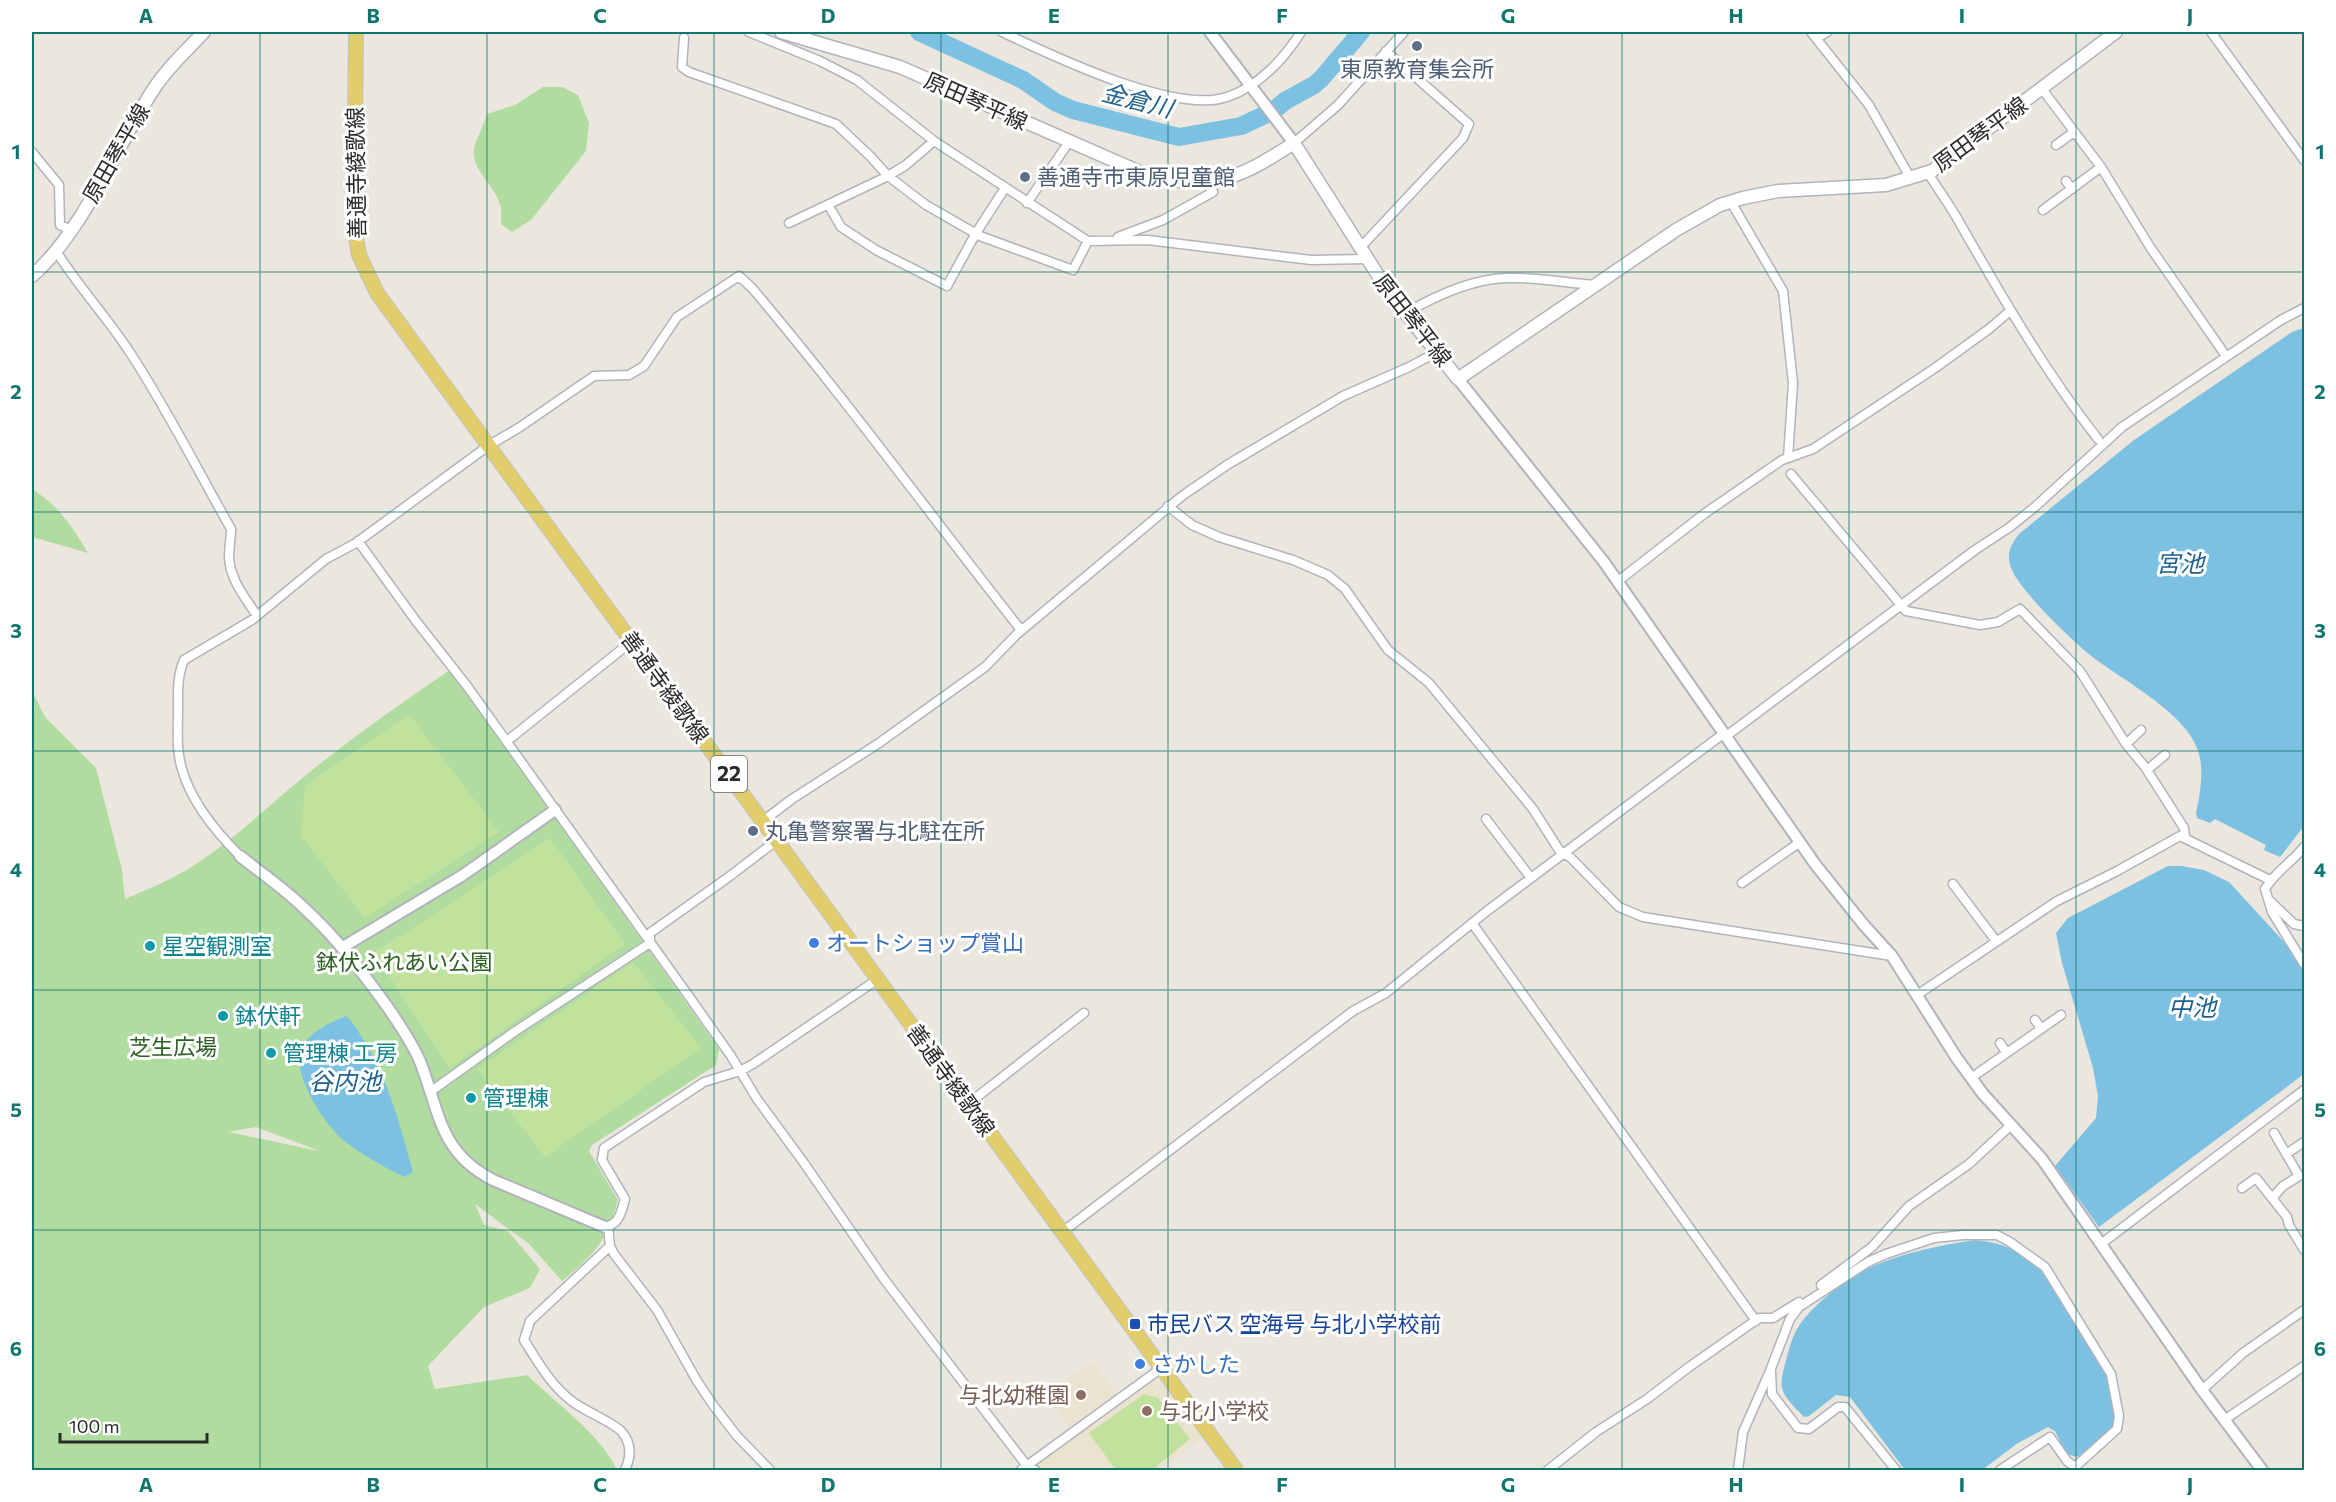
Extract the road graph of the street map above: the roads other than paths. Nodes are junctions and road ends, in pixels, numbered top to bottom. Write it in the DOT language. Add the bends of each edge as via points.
graph roads {
  1 [pos="204,32"];
  2 [pos="356,32"];
  3 [pos="749,32"];
  4 [pos="781,32"];
  5 [pos="1002,32"];
  6 [pos="1210,32"];
  7 [pos="1301,32"];
  8 [pos="1404,32"];
  9 [pos="1827,32"];
  10 [pos="2116,32"];
  11 [pos="2211,32"];
  12 [pos="1814,35"];
  13 [pos="684,38"];
  14 [pos="1386,51"];
  15 [pos="1251,86"];
  16 [pos="2042,89"];
  17 [pos="2074,132"];
  18 [pos="1290,139"];
  19 [pos="934,141"];
  20 [pos="1069,142"];
  21 [pos="2056,145"];
  22 [pos="2301,148"];
  23 [pos="32,152"];
  24 [pos="2304,160"];
  25 [pos="2101,167"];
  26 [pos="1929,173"];
  27 [pos="888,176"];
  28 [pos="1911,179"];
  29 [pos="2066,181"];
  30 [pos="1206,182"];
  31 [pos="1005,188"];
  32 [pos="2072,189"];
  33 [pos="1731,202"];
  34 [pos="1027,203"];
  35 [pos="829,206"];
  36 [pos="2043,210"];
  37 [pos="789,223"];
  38 [pos="71,230"];
  39 [pos="976,233"];
  40 [pos="1112,240"];
  41 [pos="1088,241"];
  42 [pos="56,251"];
  43 [pos="1363,254"];
  44 [pos="32,276"];
  45 [pos="1596,285"];
  46 [pos="2304,308"];
  47 [pos="2010,311"];
  48 [pos="1406,313"];
  49 [pos="1437,352"];
  50 [pos="2226,356"];
  51 [pos="1458,379"];
  52 [pos="2098,439"];
  53 [pos="488,446"];
  54 [pos="1788,458"];
  55 [pos="1791,474"];
  56 [pos="1168,506"];
  57 [pos="358,541"];
  58 [pos="1617,582"];
  59 [pos="1902,605"];
  60 [pos="257,616"];
  61 [pos="1021,630"];
  62 [pos="631,642"];
  63 [pos="2141,730"];
  64 [pos="1724,735"];
  65 [pos="507,741"];
  66 [pos="2126,744"];
  67 [pos="2165,755"];
  68 [pos="2147,770"];
  69 [pos="555,810"];
  70 [pos="1486,819"];
  71 [pos="764,821"];
  72 [pos="2185,838"];
  73 [pos="777,840"];
  74 [pos="1800,842"];
  75 [pos="2304,847"];
  76 [pos="1564,853"];
  77 [pos="240,856"];
  78 [pos="1531,878"];
  79 [pos="2271,880"];
  80 [pos="1742,884"];
  81 [pos="1953,884"];
  82 [pos="2268,899"];
  83 [pos="1472,923"];
  84 [pos="2304,926"];
  85 [pos="1996,940"];
  86 [pos="650,943"];
  87 [pos="343,947"];
  88 [pos="1892,956"];
  89 [pos="2304,964"];
  90 [pos="878,979"];
  91 [pos="1917,995"];
  92 [pos="1084,1013"];
  93 [pos="2061,1015"];
  94 [pos="2035,1020"];
  95 [pos="2041,1028"];
  96 [pos="2000,1043"];
  97 [pos="2006,1052"];
  98 [pos="740,1071"];
  99 [pos="1971,1078"];
  100 [pos="2304,1090"];
  101 [pos="430,1092"];
  102 [pos="968,1104"];
  103 [pos="2011,1125"];
  104 [pos="2274,1133"];
  105 [pos="2304,1142"];
  106 [pos="2286,1154"];
  107 [pos="2242,1188"];
  108 [pos="2273,1197"];
  109 [pos="607,1227"];
  110 [pos="1061,1233"];
  111 [pos="2101,1244"];
  112 [pos="610,1246"];
  113 [pos="2304,1250"];
  114 [pos="2304,1310"];
  115 [pos="1756,1321"];
  116 [pos="2304,1366"];
  117 [pos="1160,1369"];
  118 [pos="1770,1371"];
  119 [pos="2202,1390"];
  120 [pos="2224,1420"];
  121 [pos="1027,1469"];
  122 [pos="625,1470"];
  123 [pos="770,1470"];
  124 [pos="1236,1470"];
  125 [pos="1548,1470"];
  126 [pos="1738,1470"];
  127 [pos="1896,1470"];
  128 [pos="2000,1470"];
  129 [pos="2262,1470"];
  1 -- 38 [label="main road, 原田琴平線" via="155,87"];
  2 -- 53 [label="main road, 善通寺綾歌線 / 22" via="352,198 359,255 377,293"];
  3 -- 19 [label="street" via="857,80"];
  4 -- 20 [label="main road, 原田琴平線" via="900,67"];
  5 -- 15 [label="street" via="1046,52 1175,98 1203,102 1225,98"];
  6 -- 15 [label="street"];
  7 -- 15 [label="street" via="1276,64"];
  8 -- 14 [label="street"];
  9 -- 12 [label="street"];
  10 -- 16 [label="main road, 原田琴平線"];
  11 -- 22 [label="street"];
  12 -- 28 [label="street" via="1869,105"];
  13 -- 27 [label="street" via="682,67 689,72 836,124"];
  14 -- 18 [label="street" via="1338,105"];
  14 -- 43 [label="street" via="1469,124 1463,138"];
  15 -- 18 [label="street"];
  16 -- 17 [label="street"];
  16 -- 26 [label="main road, 原田琴平線"];
  17 -- 21 [label="street"];
  17 -- 25 [label="street"];
  18 -- 30 [label="main road, 原田琴平線" via="1240,174"];
  18 -- 43 [label="main road, 原田琴平線"];
  19 -- 27 [label="street"];
  19 -- 31 [label="street"];
  20 -- 30 [label="main road, 原田琴平線" via="1149,176 1178,183"];
  20 -- 34 [label="street"];
  22 -- 24 [label="street"];
  23 -- 38 [label="street" via="58,185 60,225"];
  25 -- 32 [label="street"];
  25 -- 50 [label="street" via="2150,247"];
  26 -- 28 [label="main road, 原田琴平線"];
  26 -- 47 [label="street"];
  27 -- 35 [label="street"];
  27 -- 39 [label="street" via="926,205"];
  28 -- 33 [label="main road, 原田琴平線" via="1886,185 1778,191"];
  29 -- 32 [label="street"];
  30 -- 40 [label="street" via="1213,192 1163,220"];
  31 -- 34 [label="street"];
  31 -- 39 [label="street"];
  32 -- 36 [label="street"];
  33 -- 45 [label="main road, 原田琴平線" via="1676,230"];
  33 -- 54 [label="street" via="1783,291 1793,383"];
  34 -- 41 [label="street"];
  35 -- 37 [label="street"];
  35 -- 39 [label="street" via="841,227 946,286"];
  38 -- 42 [label="main road, 原田琴平線"];
  39 -- 41 [label="street" via="1073,270"];
  40 -- 41 [label="street"];
  40 -- 43 [label="street" via="1148,240 1311,260"];
  42 -- 44 [label="main road, 原田琴平線"];
  42 -- 60 [label="street" via="128,350 231,529 231,576"];
  43 -- 48 [label="main road, 原田琴平線"];
  45 -- 48 [label="street" via="1495,279 1449,292"];
  45 -- 51 [label="main road, 原田琴平線"];
  46 -- 50 [label="street"];
  47 -- 52 [label="street" via="2070,404"];
  47 -- 54 [label="street" via="1935,368 1813,449"];
  48 -- 49 [label="main road, 原田琴平線"];
  49 -- 51 [label="main road, 原田琴平線"];
  49 -- 56 [label="street" via="1343,396 1227,465"];
  50 -- 59 [label="street" via="2122,427 2027,513"];
  51 -- 58 [label="street"];
  53 -- 57 [label="street"];
  53 -- 61 [label="street" via="594,376 637,372 677,317 739,276 840,393"];
  53 -- 62 [label="main road, 善通寺綾歌線 / 22"];
  54 -- 58 [label="street" via="1704,514"];
  55 -- 59 [label="street"];
  56 -- 61 [label="street"];
  56 -- 76 [label="street" via="1192,525 1293,560 1328,575 1345,589 1388,650 1429,683 1533,809"];
  57 -- 60 [label="street" via="326,559"];
  57 -- 65 [label="street"];
  58 -- 64 [label="street"];
  59 -- 64 [label="street"];
  59 -- 66 [label="street" via="1906,610 1980,624 1998,622 2020,609 2080,671"];
  60 -- 77 [label="street" via="184,660 178,694 181,768 193,796"];
  61 -- 71 [label="street" via="985,667 937,703"];
  62 -- 65 [label="street"];
  62 -- 71 [label="main road, 善通寺綾歌線 / 22"];
  63 -- 66 [label="street"];
  64 -- 74 [label="street"];
  64 -- 76 [label="street"];
  65 -- 69 [label="street"];
  66 -- 68 [label="street"];
  67 -- 68 [label="street"];
  68 -- 72 [label="street" via="2184,828"];
  69 -- 86 [label="street"];
  69 -- 87 [label="street" via="463,875"];
  70 -- 78 [label="street"];
  71 -- 73 [label="main road, 善通寺綾歌線 / 22"];
  72 -- 79 [label="street"];
  72 -- 85 [label="street" via="2180,836 2057,901"];
  73 -- 86 [label="street" via="650,933"];
  73 -- 90 [label="main road, 善通寺綾歌線 / 22"];
  74 -- 80 [label="street"];
  74 -- 88 [label="street"];
  75 -- 79 [label="street"];
  76 -- 78 [label="street"];
  76 -- 88 [label="street" via="1619,907 1644,917"];
  77 -- 87 [label="street" via="304,907"];
  78 -- 83 [label="street"];
  79 -- 82 [label="street" via="2265,889"];
  81 -- 85 [label="street" via="1970,898"];
  82 -- 84 [label="street" via="2294,924"];
  82 -- 89 [label="street"];
  83 -- 110 [label="street" via="1386,993 1353,1011"];
  83 -- 115 [label="street"];
  85 -- 91 [label="street"];
  86 -- 98 [label="street"];
  86 -- 101 [label="street"];
  87 -- 101 [label="street" via="409,1041"];
  88 -- 91 [label="street"];
  90 -- 98 [label="street"];
  90 -- 102 [label="main road, 善通寺綾歌線 / 22"];
  91 -- 99 [label="street"];
  92 -- 102 [label="street"];
  93 -- 95 [label="street"];
  94 -- 95 [label="street"];
  95 -- 97 [label="street"];
  96 -- 97 [label="street"];
  97 -- 99 [label="street"];
  98 -- 109 [label="street" via="704,1082 604,1148 602,1160 626,1199 619,1220"];
  98 -- 121 [label="street" via="884,1279"];
  99 -- 103 [label="street"];
  100 -- 111 [label="street"];
  101 -- 109 [label="street" via="452,1147 478,1172"];
  102 -- 110 [label="main road, 善通寺綾歌線 / 22"];
  103 -- 111 [label="street" via="2042,1159"];
  103 -- 115 [label="street" via="1969,1164 1909,1206 1865,1252 1784,1312"];
  104 -- 106 [label="street"];
  105 -- 106 [label="street"];
  106 -- 108 [label="street" via="2300,1176"];
  107 -- 108 [label="street" via="2256,1178"];
  108 -- 113 [label="street"];
  109 -- 112 [label="street"];
  110 -- 117 [label="main road, 善通寺綾歌線 / 22"];
  111 -- 119 [label="street"];
  112 -- 122 [label="street" via="530,1321 524,1340 550,1381 564,1394 621,1430 629,1443 630,1460"];
  112 -- 123 [label="street" via="657,1310 713,1405"];
  114 -- 119 [label="street" via="2243,1353"];
  115 -- 125 [label="street"];
  116 -- 120 [label="street"];
  117 -- 121 [label="street"];
  117 -- 124 [label="main road, 善通寺綾歌線 / 22"];
  118 -- 126 [label="street" via="1743,1431"];
  118 -- 127 [label="street" via="1772,1394 1798,1428 1809,1429 1838,1407 1845,1407"];
  118 -- 128 [label="street" via="1790,1319 1799,1307 1868,1262 1934,1239 1997,1235 2045,1268 2111,1374 2119,1416 2117,1429 2075,1467 2050,1437"];
  119 -- 120 [label="street"];
  120 -- 129 [label="street"];
}
